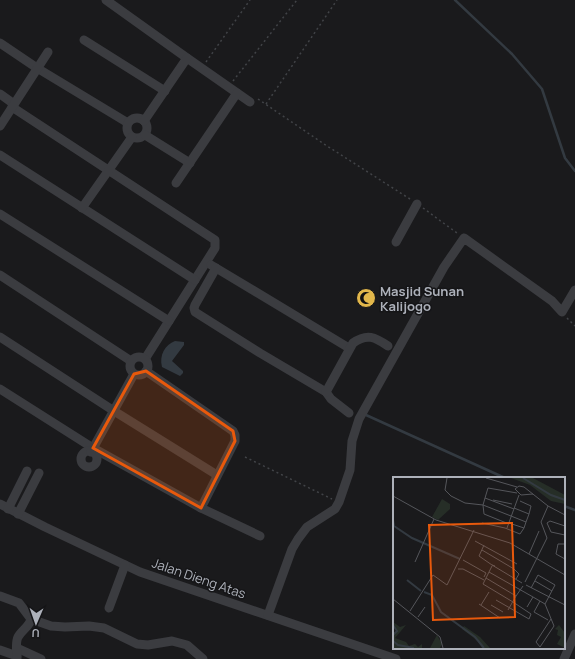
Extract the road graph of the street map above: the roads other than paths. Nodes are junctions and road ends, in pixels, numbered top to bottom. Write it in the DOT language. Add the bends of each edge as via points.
graph roads {
  1 [pos="106,0"];
  2 [pos="84,40"];
  3 [pos="0,43"];
  4 [pos="48,52"];
  5 [pos="187,58"];
  6 [pos="37,68"];
  7 [pos="165,91"];
  8 [pos="237,93"];
  9 [pos="0,94"];
  10 [pos="253,100"];
  11 [pos="13,105"];
  12 [pos="144,121"];
  13 [pos="128,123"];
  14 [pos="0,126"];
  15 [pos="145,134"];
  16 [pos="132,137"];
  17 [pos="0,155"];
  18 [pos="190,163"];
  19 [pos="108,171"];
  20 [pos="176,183"];
  21 [pos="417,204"];
  22 [pos="82,208"];
  23 [pos="0,214"];
  24 [pos="396,242"];
  25 [pos="206,262"];
  26 [pos="216,268"];
  27 [pos="0,275"];
  28 [pos="195,280"];
  29 [pos="575,290"];
  30 [pos="169,321"];
  31 [pos="0,337"];
  32 [pos="388,346"];
  33 [pos="349,348"];
  34 [pos="145,359"];
  35 [pos="131,361"];
  36 [pos="146,371"];
  37 [pos="134,374"];
  38 [pos="0,389"];
  39 [pos="326,392"];
  40 [pos="114,411"];
  41 [pos="349,413"];
  42 [pos="92,450"];
  43 [pos="27,471"];
  44 [pos="39,473"];
  45 [pos="218,475"];
  46 [pos="4,507"];
  47 [pos="201,508"];
  48 [pos="18,514"];
  49 [pos="260,536"];
  50 [pos="125,565"];
  51 [pos="0,596"];
  52 [pos="109,608"];
  53 [pos="268,615"];
  54 [pos="32,619"];
  55 [pos="575,634"];
  56 [pos="0,650"];
  57 [pos="17,655"];
  58 [pos="41,659"];
  59 [pos="202,659"];
  60 [pos="396,659"];
  61 [pos="564,659"];
  1 -- 5 [label="street"];
  2 -- 7 [label="street"];
  3 -- 6 [label="street"];
  4 -- 6 [label="street"];
  5 -- 7 [label="street"];
  5 -- 8 [label="street"];
  6 -- 11 [label="street"];
  6 -- 13 [label="street"];
  7 -- 12 [label="street"];
  8 -- 10 [label="street"];
  8 -- 18 [label="street"];
  9 -- 11 [label="street"];
  11 -- 14 [label="street"];
  11 -- 19 [label="street"];
  12 -- 13 [label="street" via="136,118"];
  12 -- 15 [label="street" via="147,129"];
  13 -- 16 [label="street" via="127,129"];
  15 -- 16 [label="street" via="140,138"];
  15 -- 18 [label="street"];
  16 -- 19 [label="street"];
  17 -- 22 [label="street"];
  18 -- 20 [label="street"];
  19 -- 22 [label="street"];
  19 -- 25 [label="street" via="213,237 215,248"];
  21 -- 24 [label="street"];
  22 -- 28 [label="street"];
  23 -- 30 [label="street"];
  25 -- 26 [label="street"];
  25 -- 28 [label="street"];
  26 -- 33 [label="street"];
  26 -- 39 [label="street" via="195,305 195,312"];
  27 -- 35 [label="street"];
  28 -- 30 [label="street"];
  29 -- 53 [label="street" via="562,312 552,301 464,238 444,267 359,419 352,441 350,470 339,502 334,509 307,527 298,539"];
  30 -- 34 [label="street"];
  31 -- 40 [label="street"];
  32 -- 33 [label="street" via="367,337 360,338"];
  33 -- 39 [label="street"];
  34 -- 35 [label="street" via="140,356"];
  34 -- 36 [label="street" via="148,364"];
  35 -- 37 [label="street" via="129,367"];
  36 -- 37 [label="street" via="140,375"];
  36 -- 45 [label="street" via="233,431 235,441"];
  37 -- 40 [label="street"];
  38 -- 42 [label="street"];
  39 -- 41 [label="street" via="331,400"];
  40 -- 42 [label="street"];
  40 -- 45 [label="street"];
  42 -- 47 [label="street"];
  43 -- 46 [label="street"];
  44 -- 48 [label="street"];
  45 -- 47 [label="street"];
  46 -- 48 [label="street, Jalan Dieng Atas"];
  47 -- 49 [label="street"];
  48 -- 50 [label="street, Jalan Dieng Atas"];
  50 -- 52 [label="street"];
  50 -- 53 [label="street, Jalan Dieng Atas"];
  51 -- 54 [label="street" via="19,603"];
  53 -- 60 [label="street, Jalan Dieng Atas"];
  54 -- 57 [label="street" via="18,637"];
  54 -- 59 [label="street" via="52,626 104,628 137,644 172,641 187,645"];
  55 -- 61 [label="street"];
  56 -- 57 [label="street"];
  57 -- 58 [label="street"];
}
